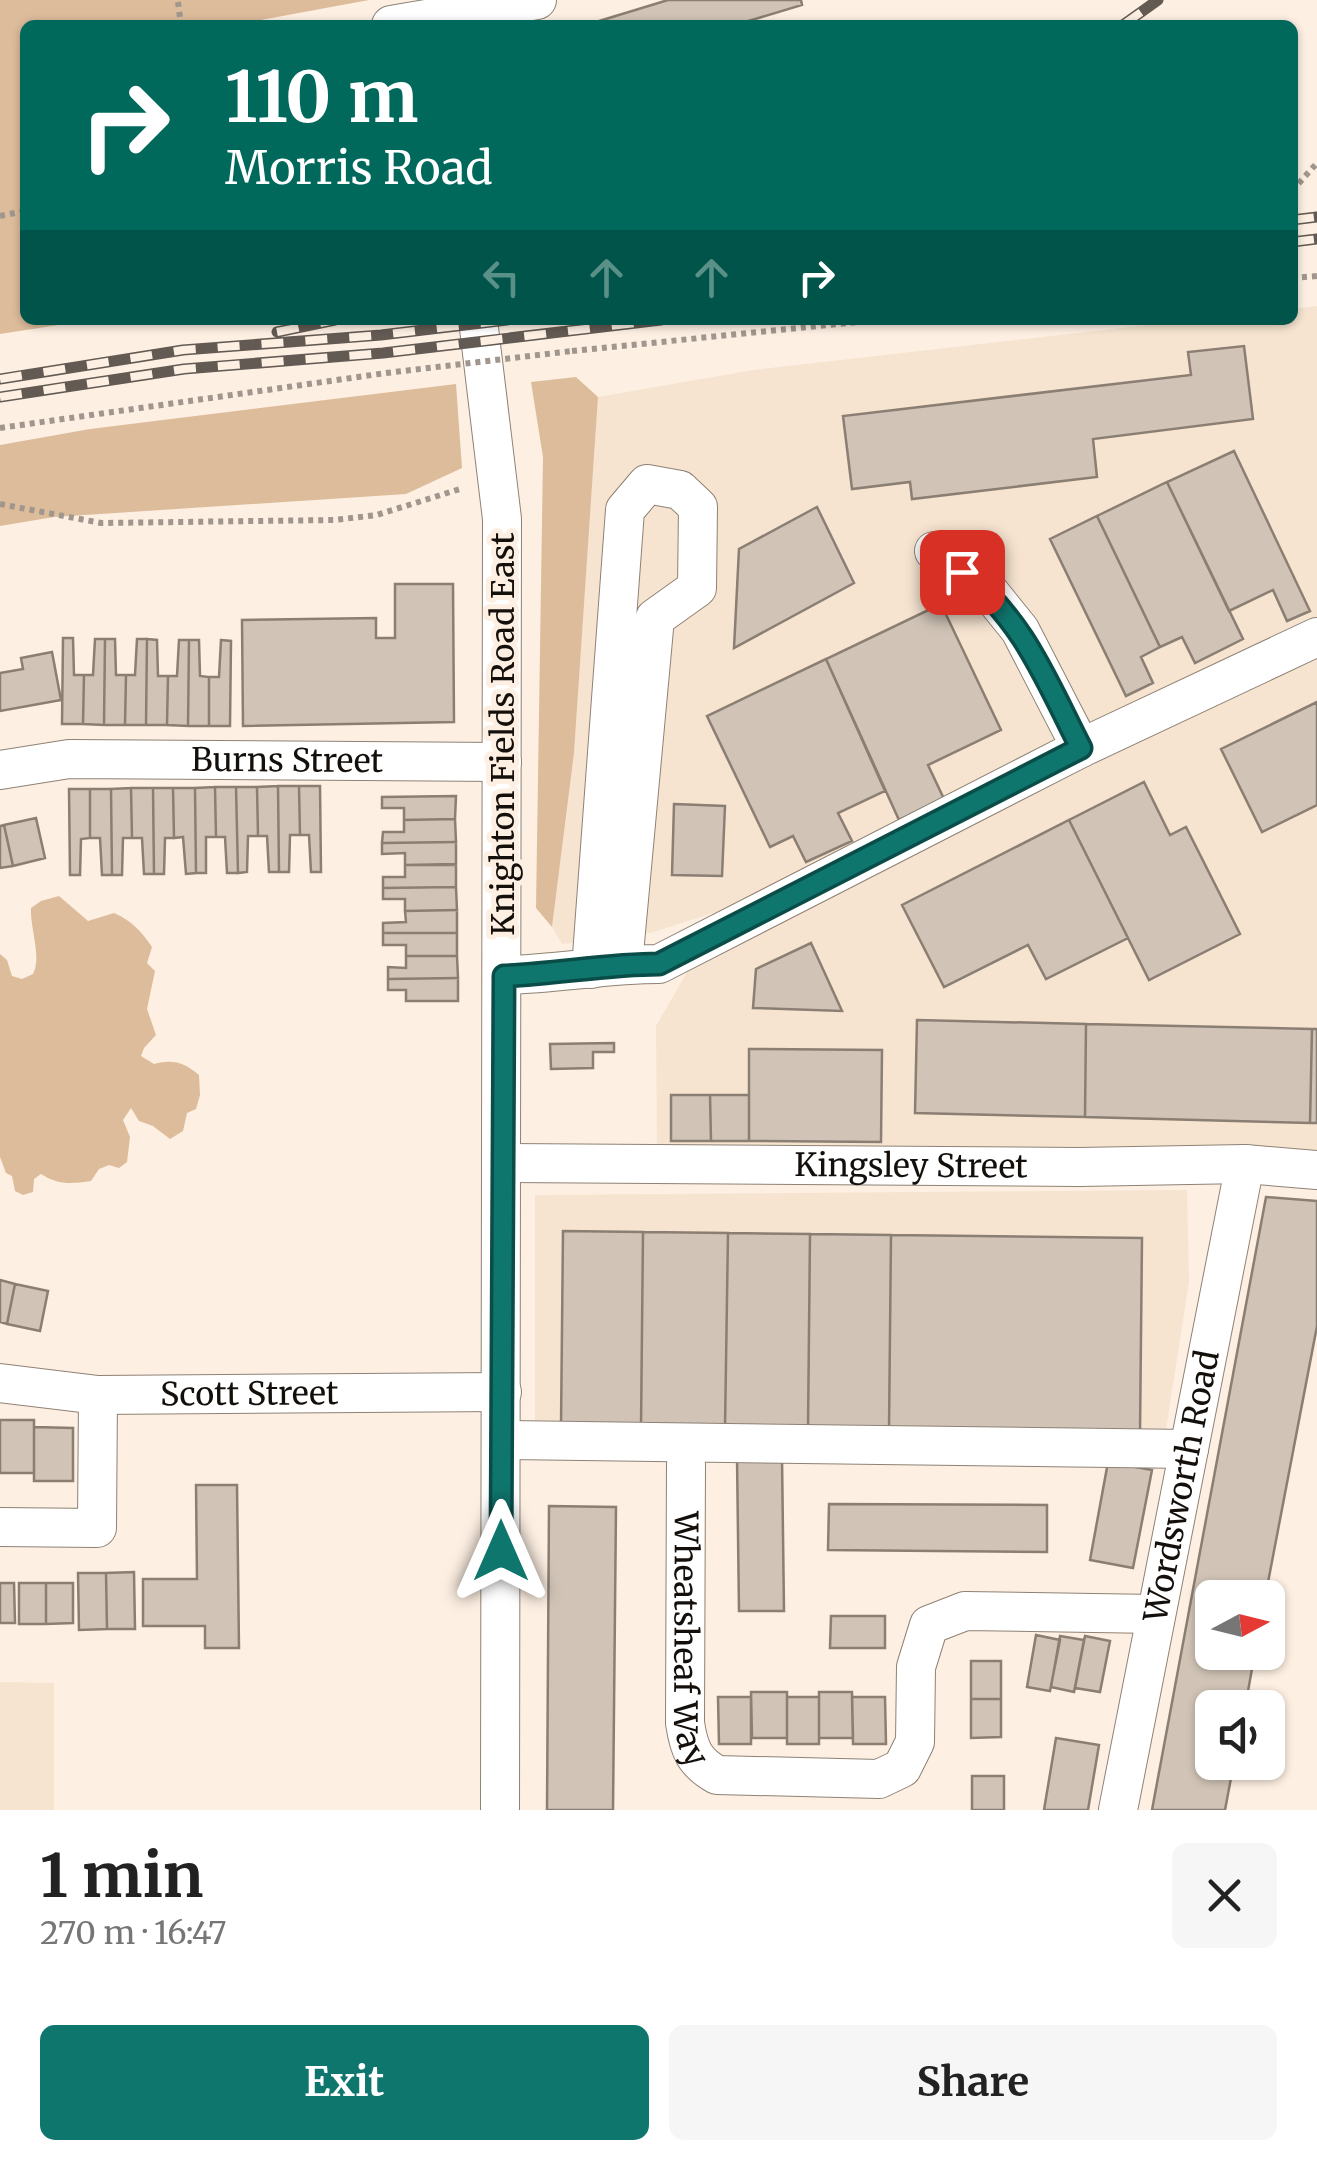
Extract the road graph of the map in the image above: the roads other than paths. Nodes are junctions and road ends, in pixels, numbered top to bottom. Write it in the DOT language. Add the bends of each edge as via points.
graph roads {
  1 [pos="537,0"];
  2 [pos="440,14"];
  3 [pos="413,20"];
  4 [pos="479,325"];
  5 [pos="934,551"];
  6 [pos="1317,637"];
  7 [pos="1081,748"];
  8 [pos="502,762"];
  9 [pos="0,770"];
  10 [pos="607,966"];
  11 [pos="504,976"];
  12 [pos="503,1163"];
  13 [pos="1246,1164"];
  14 [pos="1317,1170"];
  15 [pos="0,1384"];
  16 [pos="502,1392"];
  17 [pos="98,1395"];
  18 [pos="501,1440"];
  19 [pos="1190,1448"];
  20 [pos="686,1464"];
  21 [pos="0,1527"];
  22 [pos="1156,1614"];
  23 [pos="500,1810"];
  24 [pos="1118,1810"];
  1 -- 2 [label="street"];
  2 -- 3 [label="street"];
  4 -- 8 [label="street, Knighton Fields Road East" via="502,519"];
  5 -- 7 [label="street" via="991,594 1020,630"];
  6 -- 7 [label="street"];
  7 -- 10 [label="street" via="659,964"];
  8 -- 9 [label="street, Burns Street" via="69,759"];
  8 -- 11 [label="street, Knighton Fields Road East"];
  10 -- 10 [label="street" via="655,618 697,588 698,507 680,490 647,484 625,510"];
  10 -- 11 [label="street"];
  11 -- 12 [label="street, Knighton Fields Road East"];
  12 -- 13 [label="street, Kingsley Street"];
  12 -- 16 [label="street, Knighton Fields Road East"];
  13 -- 14 [label="street, Kingsley Street"];
  13 -- 19 [label="street, Wordsworth Road"];
  15 -- 17 [label="street, Scott Street"];
  16 -- 17 [label="street, Scott Street"];
  16 -- 18 [label="street, Knighton Fields Road East"];
  17 -- 21 [label="street" via="97,1528"];
  18 -- 19 [label="street"];
  18 -- 23 [label="street, Knighton Fields Road East"];
  19 -- 22 [label="street, Wordsworth Road"];
  20 -- 22 [label="street, Wheatsheaf Way" via="685,1723 698,1764 717,1775 880,1779 902,1768 915,1742 916,1667 928,1625 965,1611"];
  22 -- 24 [label="street, Wordsworth Road"];
}
